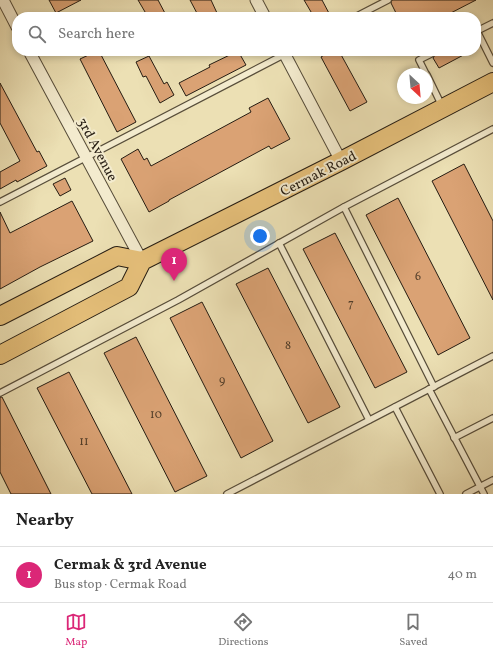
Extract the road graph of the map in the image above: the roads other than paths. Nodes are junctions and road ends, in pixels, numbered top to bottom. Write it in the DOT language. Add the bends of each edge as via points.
graph roads {
  1 [pos="3,0"];
  2 [pos="256,0"];
  3 [pos="388,0"];
  4 [pos="262,12"];
  5 [pos="365,12"];
  6 [pos="12,17"];
  7 [pos="493,23"];
  8 [pos="481,29"];
  9 [pos="481,40"];
  10 [pos="33,56"];
  11 [pos="278,56"];
  12 [pos="288,56"];
  13 [pos="427,56"];
  14 [pos="493,63"];
  15 [pos="424,68"];
  16 [pos="493,82"];
  17 [pos="433,87"];
  18 [pos="443,108"];
  19 [pos="493,129"];
  20 [pos="85,157"];
  21 [pos="341,161"];
  22 [pos="0,202"];
  23 [pos="344,208"];
  24 [pos="279,243"];
  25 [pos="142,261"];
  26 [pos="0,316"];
  27 [pos="0,355"];
  28 [pos="493,356"];
  29 [pos="431,388"];
  30 [pos="0,393"];
  31 [pos="395,407"];
  32 [pos="493,418"];
  33 [pos="369,420"];
  34 [pos="454,438"];
  35 [pos="493,480"];
  36 [pos="480,487"];
  37 [pos="227,494"];
  38 [pos="440,494"];
  39 [pos="466,494"];
  40 [pos="484,494"];
  1 -- 6 [label="street"];
  2 -- 4 [label="street"];
  3 -- 5 [label="lane"];
  7 -- 8 [label="lane"];
  9 -- 14 [label="lane"];
  10 -- 20 [label="street, 3rd Avenue"];
  11 -- 20 [label="lane"];
  12 -- 21 [label="street"];
  13 -- 15 [label="lane" via="419,60"];
  16 -- 18 [label="main road, Cermak Road"];
  17 -- 18 [label="lane"];
  18 -- 21 [label="main road, Cermak Road"];
  19 -- 23 [label="lane"];
  20 -- 22 [label="lane"];
  20 -- 25 [label="street, 3rd Avenue"];
  21 -- 25 [label="main road, Cermak Road"];
  23 -- 24 [label="lane"];
  23 -- 29 [label="lane"];
  24 -- 30 [label="lane" via="178,300"];
  24 -- 33 [label="lane"];
  25 -- 26 [label="main road" via="117,256"];
  25 -- 27 [label="main road" via="129,287"];
  28 -- 29 [label="lane"];
  29 -- 31 [label="lane"];
  29 -- 34 [label="lane"];
  31 -- 33 [label="lane"];
  31 -- 38 [label="lane"];
  32 -- 34 [label="lane"];
  33 -- 37 [label="lane"];
  34 -- 36 [label="lane"];
  35 -- 36 [label="lane"];
  36 -- 39 [label="lane"];
  36 -- 40 [label="lane"];
}
